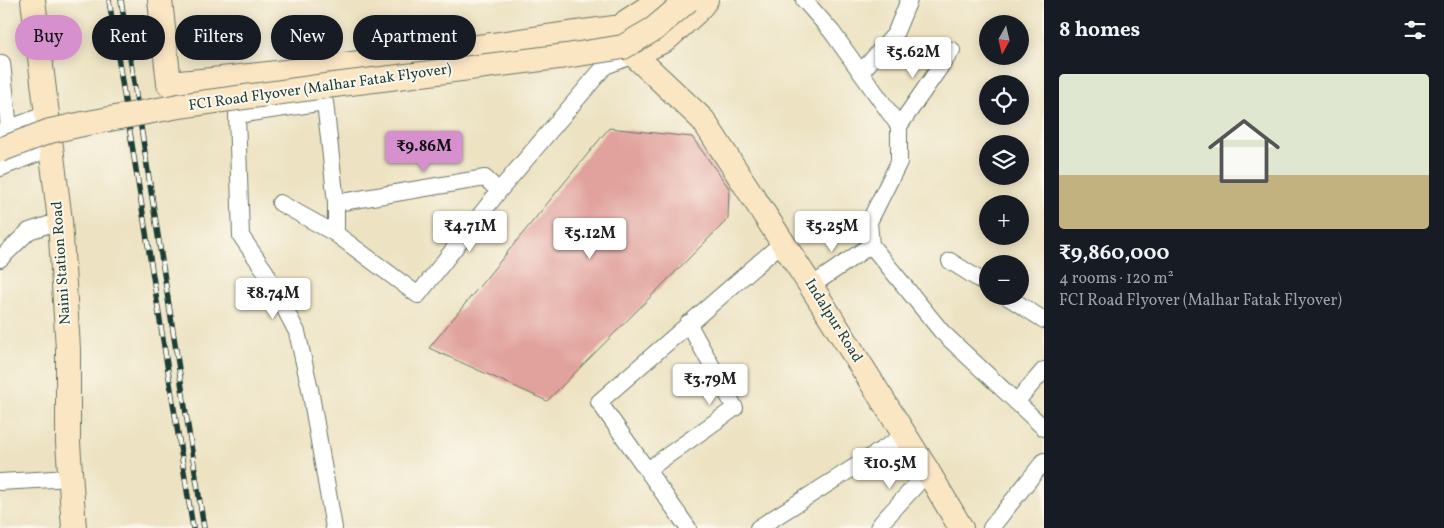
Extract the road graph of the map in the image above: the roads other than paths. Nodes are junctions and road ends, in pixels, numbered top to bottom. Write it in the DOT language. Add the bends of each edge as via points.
graph roads {
  1 [pos="34,0"];
  2 [pos="160,0"];
  3 [pos="655,0"];
  4 [pos="688,0"];
  5 [pos="706,0"];
  6 [pos="804,0"];
  7 [pos="909,0"];
  8 [pos="952,50"];
  9 [pos="634,55"];
  10 [pos="2,63"];
  11 [pos="861,72"];
  12 [pos="47,114"];
  13 [pos="899,126"];
  14 [pos="5,130"];
  15 [pos="51,148"];
  16 [pos="0,150"];
  17 [pos="0,168"];
  18 [pos="499,191"];
  19 [pos="280,203"];
  20 [pos="336,203"];
  21 [pos="60,221"];
  22 [pos="336,234"];
  23 [pos="783,242"];
  24 [pos="871,244"];
  25 [pos="0,259"];
  26 [pos="950,261"];
  27 [pos="979,279"];
  28 [pos="811,286"];
  29 [pos="1020,305"];
  30 [pos="1044,320"];
  31 [pos="688,323"];
  32 [pos="1044,370"];
  33 [pos="1016,402"];
  34 [pos="1044,428"];
  35 [pos="905,435"];
  36 [pos="1044,461"];
  37 [pos="647,470"];
  38 [pos="928,472"];
  39 [pos="71,478"];
  40 [pos="0,482"];
  41 [pos="74,528"];
  42 [pos="334,528"];
  43 [pos="688,528"];
  44 [pos="758,528"];
  45 [pos="878,528"];
  46 [pos="961,528"];
  47 [pos="990,528"];
  1 -- 12 [label="street, Naini Station Road"];
  2 -- 9 [label="street, Indalpur Road" via="169,84 336,66 614,28"];
  3 -- 9 [label="street" via="626,22"];
  4 -- 16 [label="street, FCI Road Flyover (Malhar Fatak Flyover), bridge" via="654,30 623,47 179,106 50,131"];
  5 -- 9 [label="street" via="665,40"];
  6 -- 11 [label="street"];
  7 -- 11 [label="street" via="895,34"];
  8 -- 13 [label="street"];
  9 -- 18 [label="street" via="605,66"];
  9 -- 23 [label="street, Indalpur Road" via="703,120"];
  10 -- 14 [label="street"];
  11 -- 13 [label="street"];
  12 -- 14 [label="street"];
  12 -- 15 [label="street, Naini Station Road"];
  13 -- 24 [label="street" via="899,162 869,222"];
  15 -- 17 [label="street"];
  15 -- 21 [label="street, Naini Station Road"];
  18 -- 20 [label="street" via="485,178"];
  18 -- 22 [label="street" via="418,295"];
  19 -- 22 [label="street"];
  20 -- 22 [label="street"];
  20 -- 42 [label="street" via="325,102 237,115 241,236 265,271 297,332"];
  21 -- 25 [label="street" via="29,231"];
  21 -- 39 [label="street, Naini Station Road" via="68,349"];
  23 -- 28 [label="street, Indalpur Road"];
  23 -- 31 [label="street"];
  24 -- 28 [label="street"];
  24 -- 33 [label="street" via="942,332"];
  26 -- 27 [label="street"];
  28 -- 35 [label="street, Indalpur Road"];
  29 -- 30 [label="street"];
  31 -- 37 [label="street" via="599,402"];
  31 -- 37 [label="street" via="735,408"];
  32 -- 33 [label="street"];
  33 -- 34 [label="street"];
  35 -- 38 [label="street, Indalpur Road"];
  35 -- 44 [label="street"];
  36 -- 47 [label="street"];
  37 -- 43 [label="street"];
  38 -- 45 [label="street"];
  38 -- 46 [label="street, Indalpur Road"];
  39 -- 40 [label="street"];
  39 -- 41 [label="street, Naini Station Road"];
}
